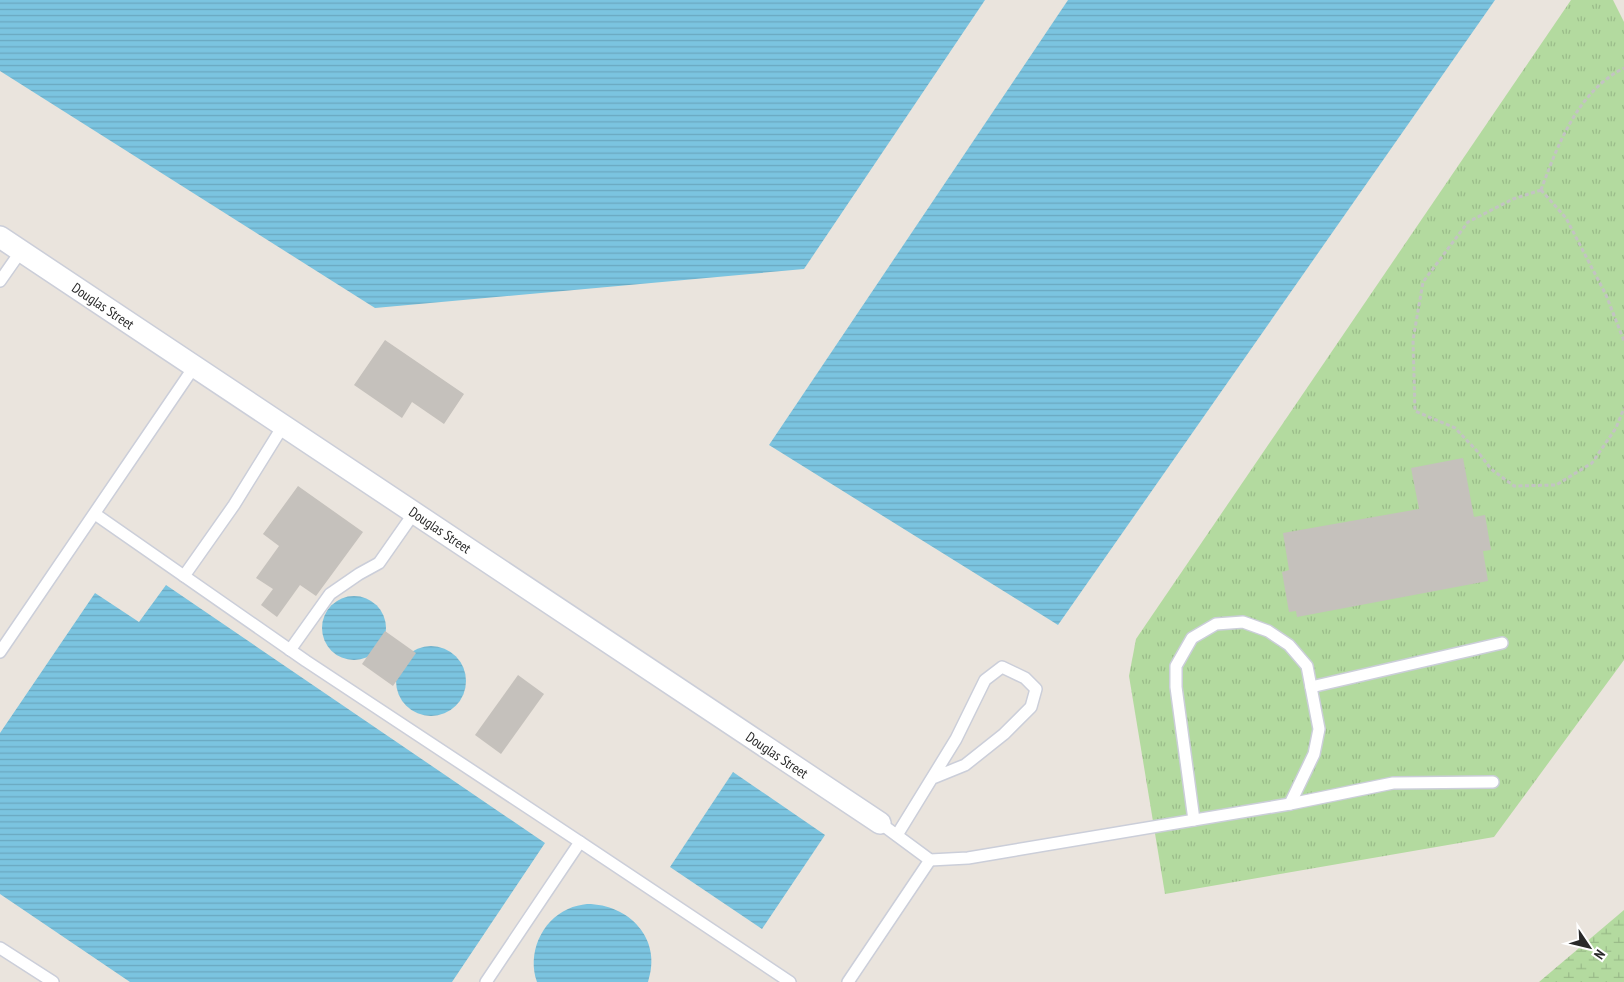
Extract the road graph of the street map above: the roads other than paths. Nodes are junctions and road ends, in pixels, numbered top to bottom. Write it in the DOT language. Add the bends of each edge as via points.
graph roads {
  1 [pos="0,237"];
  2 [pos="21,251"];
  3 [pos="0,281"];
  4 [pos="194,367"];
  5 [pos="282,426"];
  6 [pos="414,513"];
  7 [pos="95,514"];
  8 [pos="184,576"];
  9 [pos="1502,643"];
  10 [pos="290,650"];
  11 [pos="0,652"];
  12 [pos="1311,687"];
  13 [pos="933,778"];
  14 [pos="1493,782"];
  15 [pos="1290,804"];
  16 [pos="1194,820"];
  17 [pos="888,829"];
  18 [pos="580,842"];
  19 [pos="930,860"];
  20 [pos="0,948"];
  21 [pos="53,982"];
  22 [pos="486,982"];
  23 [pos="790,982"];
  24 [pos="848,982"];
  1 -- 2 [label="street, Douglas Street"];
  2 -- 3 [label="lane"];
  2 -- 4 [label="street, Douglas Street"];
  4 -- 5 [label="street, Douglas Street"];
  4 -- 7 [label="lane"];
  5 -- 6 [label="street, Douglas Street"];
  5 -- 8 [label="lane" via="234,505"];
  6 -- 10 [label="lane" via="379,563 330,594"];
  6 -- 17 [label="street, Douglas Street"];
  7 -- 8 [label="lane"];
  7 -- 11 [label="lane"];
  8 -- 10 [label="lane"];
  9 -- 12 [label="lane"];
  10 -- 18 [label="lane"];
  12 -- 15 [label="lane" via="1319,730 1314,754"];
  12 -- 16 [label="lane" via="1307,666 1289,645 1268,631 1243,622 1216,624 1192,638 1176,666 1176,687"];
  13 -- 13 [label="lane" via="984,680 1002,667 1025,678 1036,689 1031,707 1004,734 965,765"];
  13 -- 17 [label="lane"];
  14 -- 15 [label="lane" via="1393,783"];
  15 -- 16 [label="lane"];
  16 -- 19 [label="lane" via="968,858"];
  17 -- 19 [label="lane"];
  18 -- 22 [label="lane"];
  18 -- 23 [label="lane"];
  19 -- 24 [label="lane"];
  20 -- 21 [label="lane"];
}
